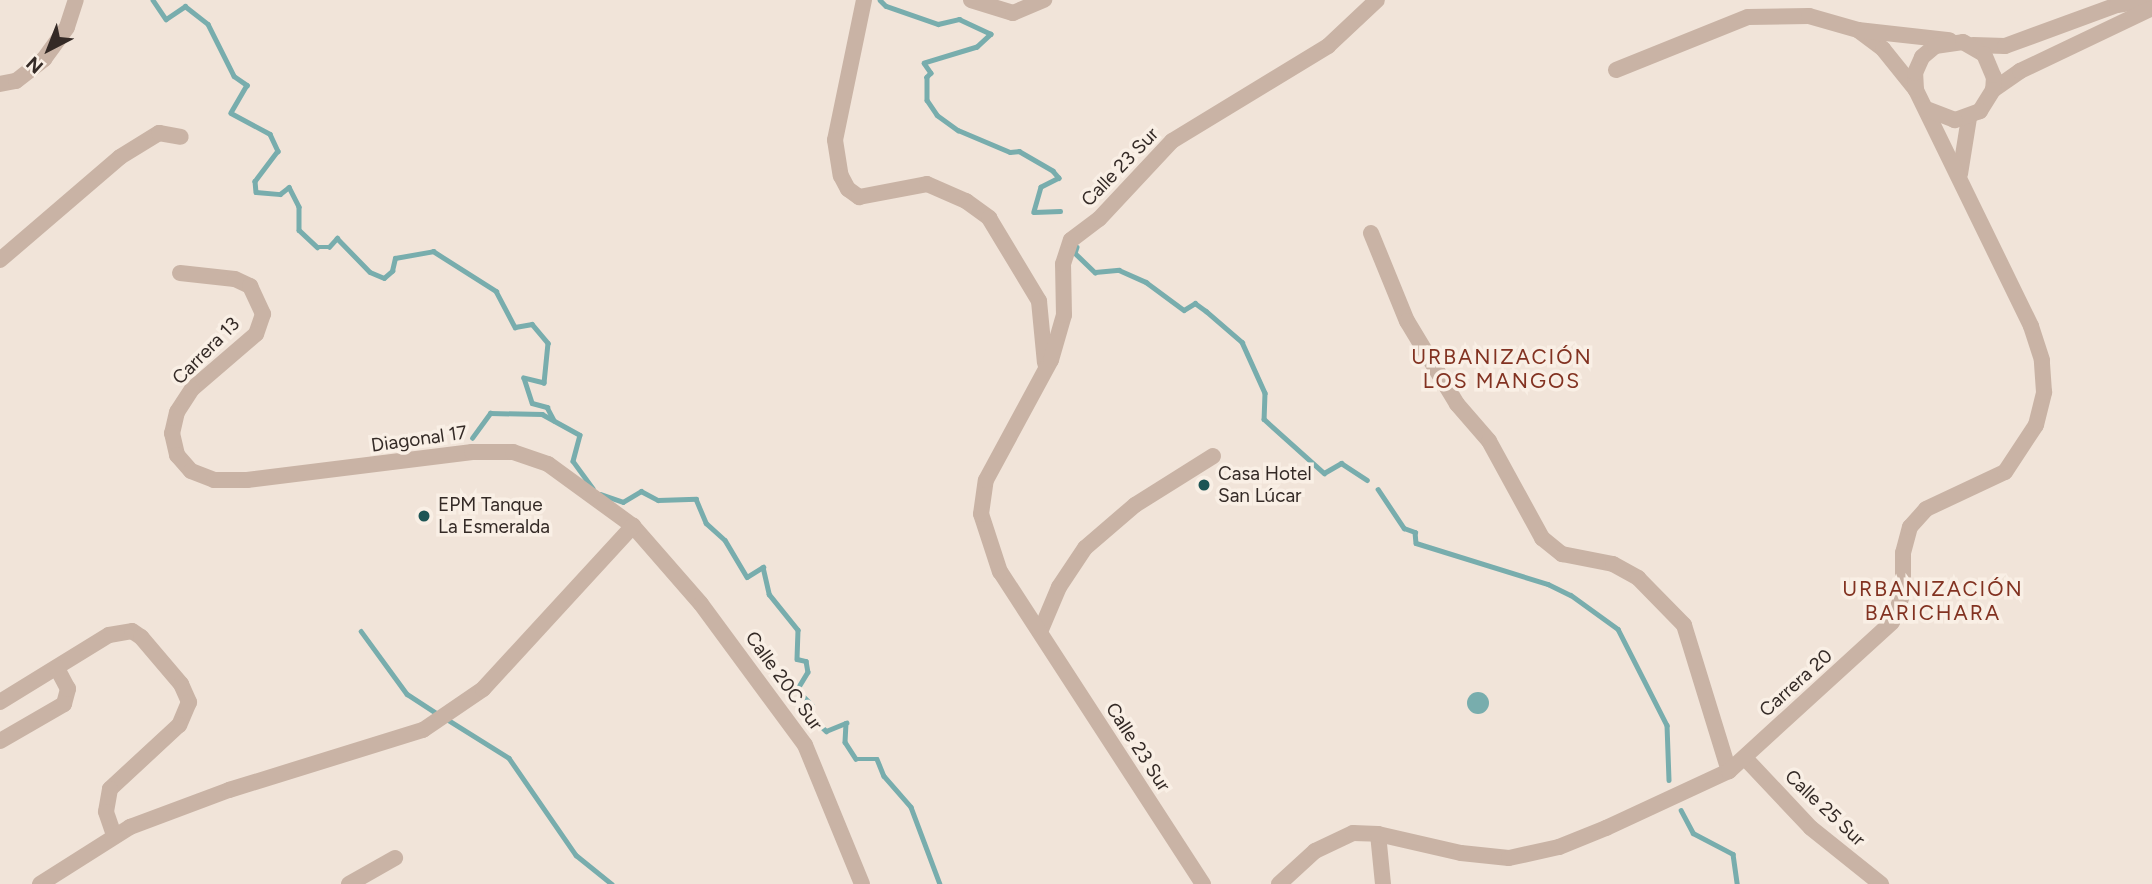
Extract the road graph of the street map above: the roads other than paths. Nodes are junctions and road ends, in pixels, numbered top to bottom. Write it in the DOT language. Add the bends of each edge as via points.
graph roads {
  1 [pos="76,0"];
  2 [pos="864,0"];
  3 [pos="971,0"];
  4 [pos="1044,0"];
  5 [pos="1377,0"];
  6 [pos="2148,0"];
  7 [pos="2152,8"];
  8 [pos="1858,30"];
  9 [pos="1951,41"];
  10 [pos="1973,46"];
  11 [pos="1616,70"];
  12 [pos="0,84"];
  13 [pos="1916,90"];
  14 [pos="1993,90"];
  15 [pos="1927,109"];
  16 [pos="1969,118"];
  17 [pos="181,137"];
  18 [pos="1960,174"];
  19 [pos="1371,233"];
  20 [pos="0,260"];
  21 [pos="180,274"];
  22 [pos="1044,376"];
  23 [pos="1213,456"];
  24 [pos="191,471"];
  25 [pos="633,526"];
  26 [pos="1040,632"];
  27 [pos="57,668"];
  28 [pos="0,702"];
  29 [pos="0,741"];
  30 [pos="1745,758"];
  31 [pos="1729,771"];
  32 [pos="1378,834"];
  33 [pos="114,835"];
  34 [pos="395,858"];
  35 [pos="40,884"];
  36 [pos="349,884"];
  37 [pos="862,884"];
  38 [pos="1203,884"];
  39 [pos="1279,884"];
  40 [pos="1383,884"];
  41 [pos="1881,884"];
  1 -- 12 [label="street" via="68,27 44,58 16,81"];
  2 -- 22 [label="street" via="835,140 841,176 859,197 927,184 966,201 989,218 1039,301 1045,322"];
  3 -- 4 [label="street" via="1013,13"];
  5 -- 22 [label="street, Calle 23 Sur" via="1328,46 1172,141 1107,212 1071,240 1063,264 1064,316"];
  6 -- 10 [label="street" via="2117,5 2005,46"];
  7 -- 14 [label="street" via="2020,71"];
  8 -- 9 [label="street"];
  8 -- 11 [label="street" via="1809,16 1748,17"];
  8 -- 13 [label="street" via="1883,49"];
  9 -- 10 [label="street"];
  9 -- 13 [label="street" via="1922,57 1915,73"];
  10 -- 14 [label="street" via="1991,65"];
  13 -- 15 [label="street"];
  14 -- 16 [label="street" via="1980,111"];
  15 -- 16 [label="street" via="1940,117"];
  15 -- 18 [label="street, Carrera 20"];
  16 -- 18 [label="street"];
  17 -- 20 [label="street" via="159,133 120,157"];
  18 -- 30 [label="street, Carrera 20" via="2042,360 2044,392 2036,425 2005,472 1918,516 1905,541 1903,594 1892,622"];
  19 -- 31 [label="street" via="1407,321 1457,404 1489,441 1542,538 1562,554 1625,570 1657,592 1674,611 1693,649"];
  21 -- 24 [label="street, Carrera 13" via="226,278 250,286 263,314 256,334 192,390 177,412 172,433 177,455"];
  22 -- 26 [label="street, Calle 23 Sur" via="986,480 981,514 1000,572"];
  23 -- 26 [label="street" via="1135,505 1085,548 1059,587"];
  24 -- 25 [label="street, Diagonal 17" via="214,480 247,480 472,452 513,452 548,464"];
  25 -- 33 [label="street" via="483,689 423,730 229,790"];
  25 -- 37 [label="street, Calle 20C Sur" via="701,604 805,745"];
  26 -- 38 [label="street, Calle 23 Sur"];
  27 -- 28 [label="street"];
  27 -- 29 [label="street" via="68,689 64,704"];
  27 -- 33 [label="street" via="109,635 132,631 181,684 189,702 179,725 110,789 106,812"];
  30 -- 31 [label="street, Carrera 20"];
  30 -- 41 [label="street, Calle 25 Sur" via="1811,828"];
  31 -- 32 [label="street, Carrera 20" via="1583,838 1530,855 1486,858"];
  32 -- 39 [label="street, Carrera 20" via="1353,833 1332,840"];
  32 -- 40 [label="street"];
  33 -- 35 [label="street"];
  34 -- 36 [label="street"];
}
